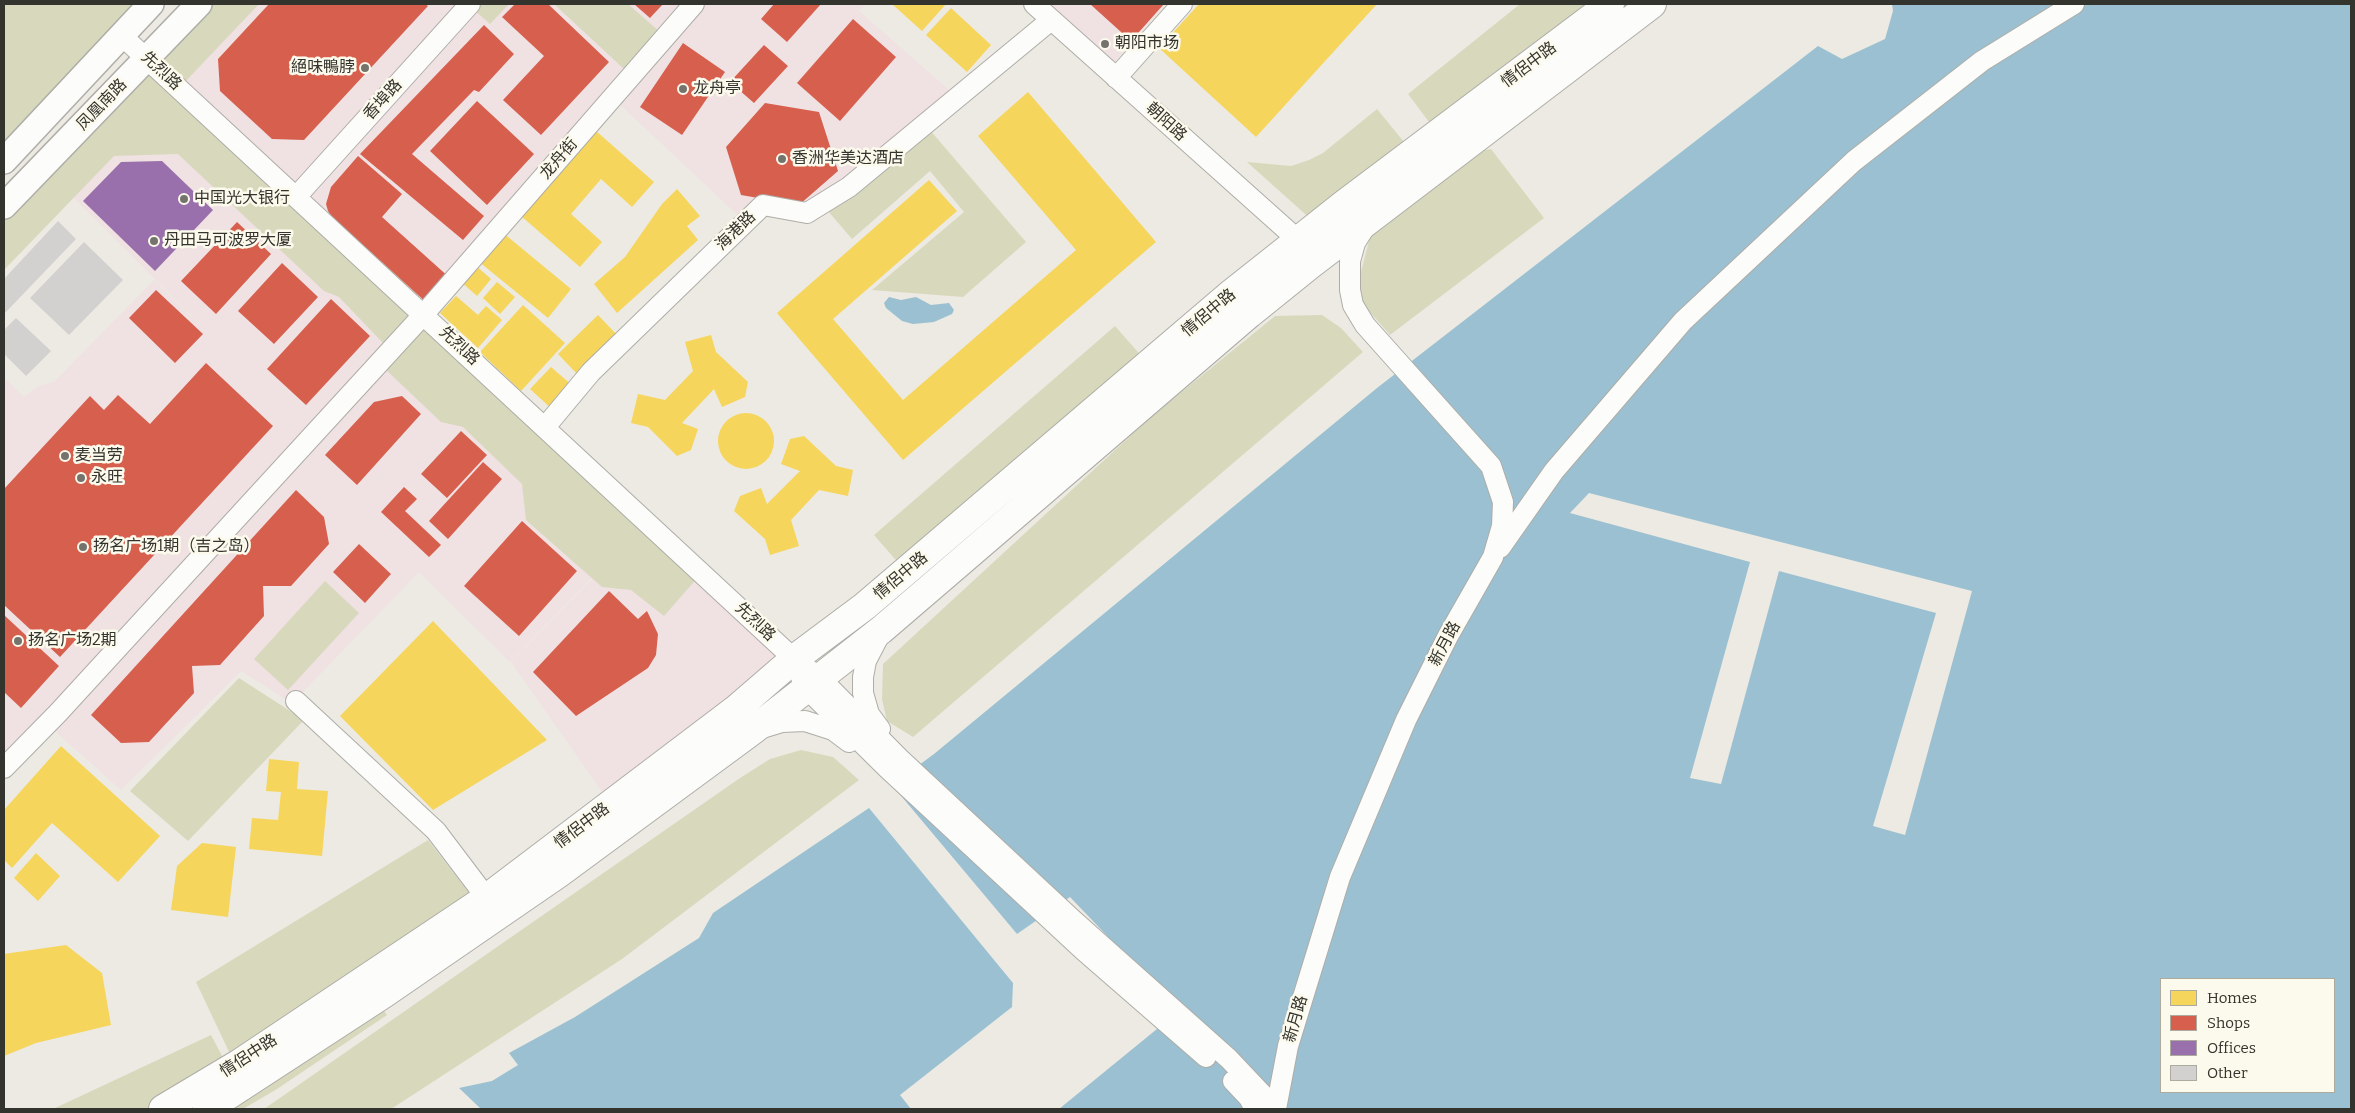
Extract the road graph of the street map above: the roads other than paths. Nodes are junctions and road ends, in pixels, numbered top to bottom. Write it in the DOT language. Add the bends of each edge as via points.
graph roads {
  1 [pos="151,4"];
  2 [pos="199,4"];
  3 [pos="470,4"];
  4 [pos="694,4"];
  5 [pos="1034,4"];
  6 [pos="1182,4"];
  7 [pos="1610,4"];
  8 [pos="1652,4"];
  9 [pos="2074,4"];
  10 [pos="1051,20"];
  11 [pos="121,35"];
  12 [pos="148,58"];
  13 [pos="1116,78"];
  14 [pos="4,161"];
  15 [pos="296,197"];
  16 [pos="4,206"];
  17 [pos="1370,219"];
  18 [pos="1298,240"];
  19 [pos="424,314"];
  20 [pos="546,426"];
  21 [pos="1493,557"];
  22 [pos="881,630"];
  23 [pos="794,659"];
  24 [pos="813,682"];
  25 [pos="296,701"];
  26 [pos="752,732"];
  27 [pos="893,763"];
  28 [pos="4,768"];
  29 [pos="493,906"];
  30 [pos="163,1109"];
  31 [pos="207,1109"];
  32 [pos="1255,1109"];
  33 [pos="1274,1109"];
  1 -- 11 [label="main road, 凤凰南路"];
  2 -- 12 [label="main road, 凤凰南路"];
  3 -- 15 [label="street, 香埠路"];
  4 -- 19 [label="street, 龙舟街"];
  5 -- 10 [label="street, 朝阳路"];
  6 -- 13 [label="street"];
  7 -- 18 [label="highway, 情侶中路"];
  8 -- 17 [label="highway, 情侶中路"];
  9 -- 21 [label="street" via="1982,61 1854,161 1683,321 1554,471"];
  10 -- 13 [label="street, 朝阳路"];
  10 -- 20 [label="street, 海港路" via="849,187 807,213 763,205 591,372"];
  11 -- 12 [label="street, 先烈路"];
  11 -- 14 [label="main road, 凤凰南路"];
  12 -- 15 [label="street, 先烈路"];
  12 -- 16 [label="main road, 凤凰南路"];
  13 -- 18 [label="street, 朝阳路"];
  15 -- 19 [label="street, 先烈路"];
  17 -- 21 [label="street, 新月路" via="1352,251 1349,266 1350,290 1360,318 1491,466 1503,502 1502,526"];
  17 -- 22 [label="highway, 情侶中路" via="1250,314"];
  18 -- 23 [label="highway, 情侶中路" via="865,606"];
  19 -- 20 [label="street, 先烈路"];
  19 -- 28 [label="street, 龙舟街"];
  20 -- 23 [label="street, 先烈路"];
  21 -- 33 [label="street, 新月路" via="1448,636 1406,720 1340,877 1291,1037"];
  22 -- 24 [label="highway, 情侶中路"];
  22 -- 27 [label="street" via="866,661 863,693 869,714"];
  23 -- 24 [label="street"];
  23 -- 29 [label="highway, 情侶中路"];
  24 -- 26 [label="highway, 情侶中路"];
  24 -- 27 [label="street"];
  25 -- 29 [label="street" via="436,830"];
  26 -- 27 [label="street" via="782,722 811,722 833,730"];
  26 -- 29 [label="highway, 情侶中路"];
  27 -- 32 [label="street" via="1083,950 1233,1080"];
  27 -- 33 [label="street" via="1229,1059"];
  29 -- 30 [label="highway, 情侶中路"];
  29 -- 31 [label="highway, 情侶中路" via="385,994"];
}
